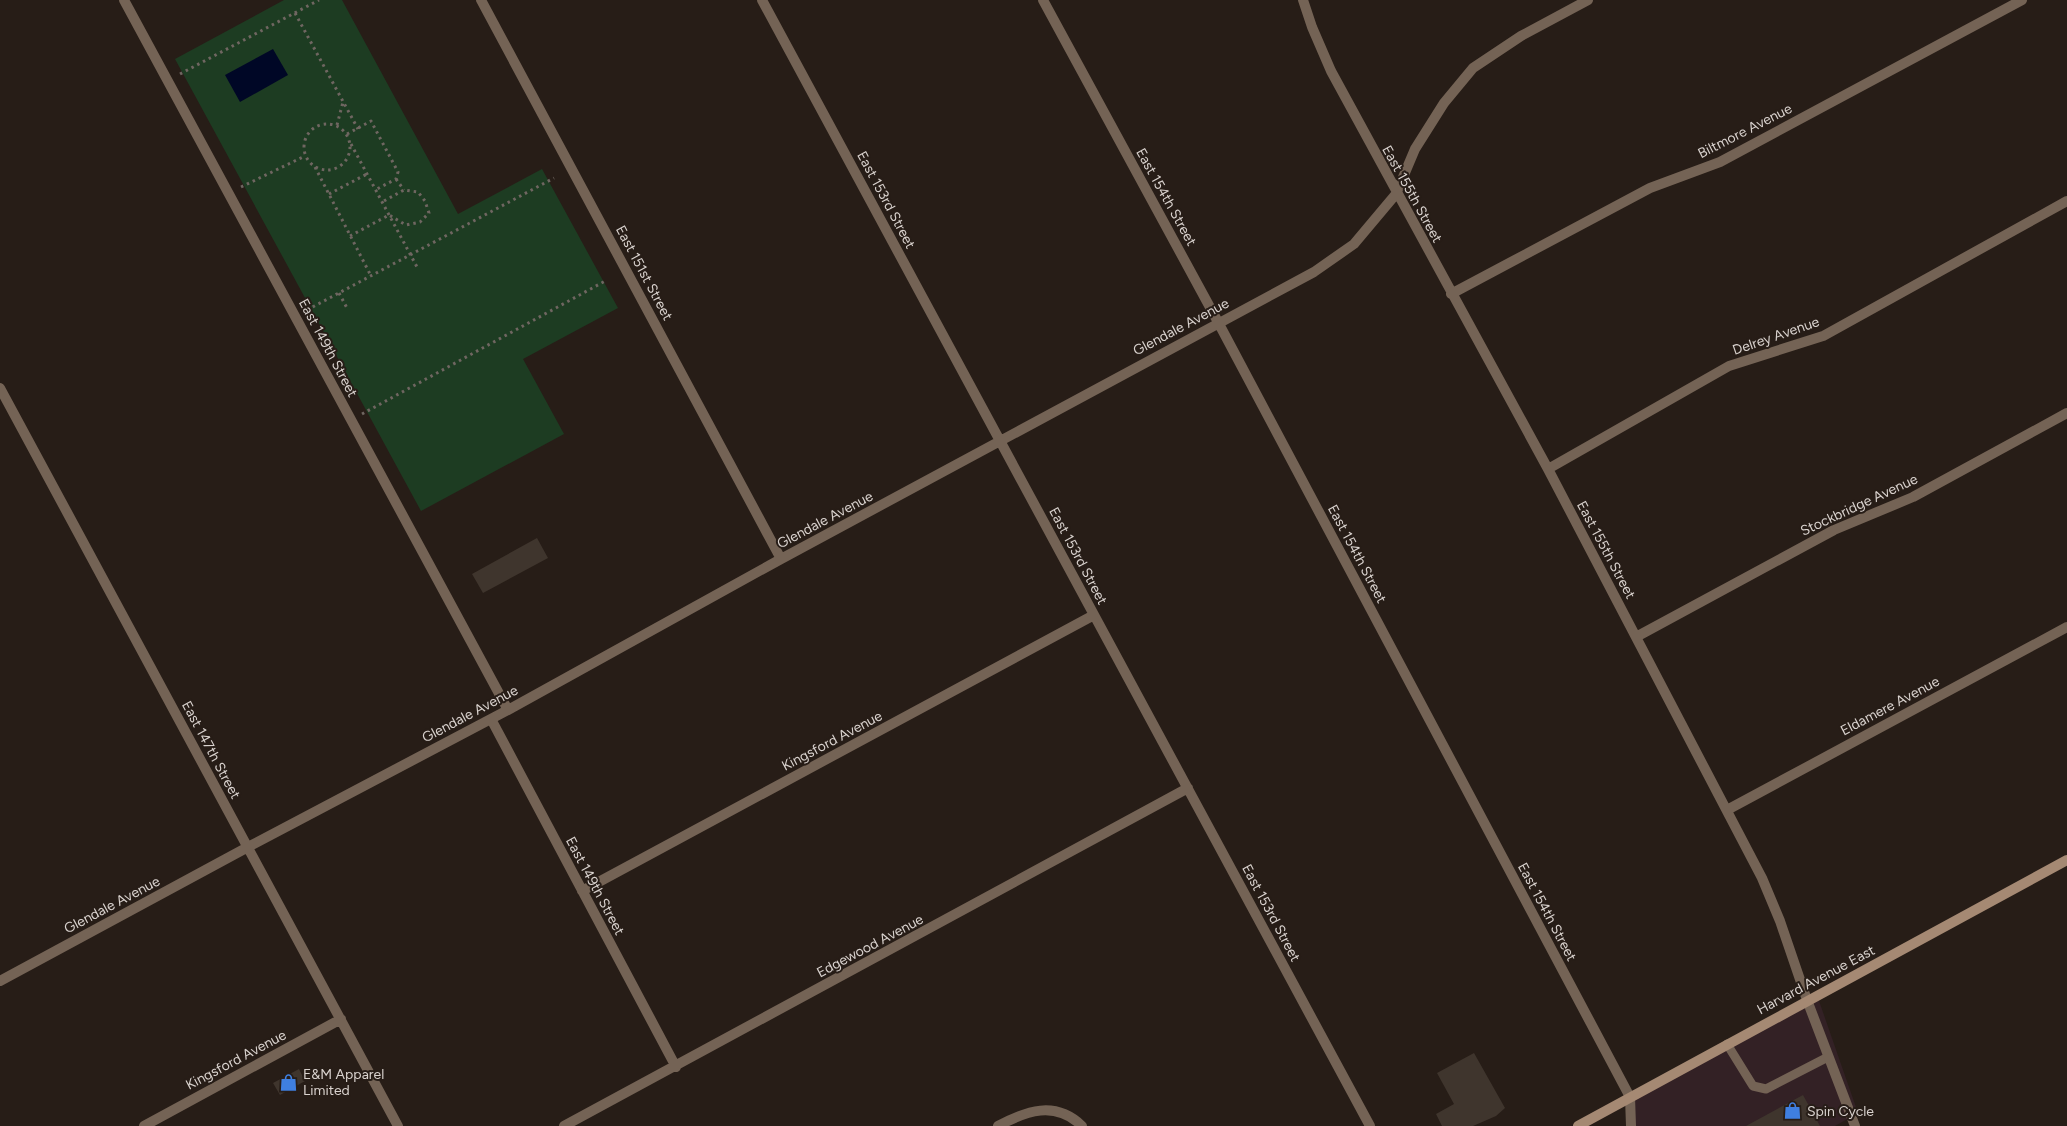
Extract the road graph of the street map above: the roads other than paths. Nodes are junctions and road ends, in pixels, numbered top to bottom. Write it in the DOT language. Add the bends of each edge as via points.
graph roads {
  1 [pos="124,0"];
  2 [pos="482,0"];
  3 [pos="762,0"];
  4 [pos="1043,0"];
  5 [pos="1303,0"];
  6 [pos="1588,0"];
  7 [pos="2022,0"];
  8 [pos="1396,194"];
  9 [pos="2067,201"];
  10 [pos="1451,294"];
  11 [pos="1218,322"];
  12 [pos="0,388"];
  13 [pos="2067,413"];
  14 [pos="1001,440"];
  15 [pos="1548,469"];
  16 [pos="782,559"];
  17 [pos="1094,615"];
  18 [pos="2067,627"];
  19 [pos="1636,637"];
  20 [pos="508,710"];
  21 [pos="491,719"];
  22 [pos="1188,788"];
  23 [pos="1727,810"];
  24 [pos="248,847"];
  25 [pos="2067,860"];
  26 [pos="582,891"];
  27 [pos="0,981"];
  28 [pos="1807,1000"];
  29 [pos="341,1019"];
  30 [pos="1727,1044"];
  31 [pos="1828,1057"];
  32 [pos="676,1066"];
  33 [pos="1630,1097"];
  34 [pos="144,1126"];
  35 [pos="398,1126"];
  36 [pos="564,1126"];
  37 [pos="998,1126"];
  38 [pos="1082,1126"];
  39 [pos="1370,1126"];
  40 [pos="1578,1126"];
  41 [pos="1631,1126"];
  42 [pos="1854,1126"];
  1 -- 20 [label="street, East 149th Street"];
  2 -- 16 [label="street, East 151st Street"];
  3 -- 14 [label="street, East 153rd Street"];
  4 -- 11 [label="street, East 154th Street"];
  5 -- 8 [label="street, East 155th Street" via="1331,71"];
  6 -- 8 [label="street, Glendale Avenue" via="1521,36 1473,68 1444,103 1414,149"];
  7 -- 10 [label="street, Biltmore Avenue" via="1720,162 1650,188"];
  8 -- 10 [label="street, East 155th Street"];
  8 -- 11 [label="street, Glendale Avenue" via="1354,244 1314,272"];
  9 -- 15 [label="street, Delrey Avenue" via="1822,336 1729,366"];
  10 -- 15 [label="street, East 155th Street"];
  11 -- 14 [label="street, Glendale Avenue"];
  11 -- 33 [label="street, East 154th Street"];
  12 -- 24 [label="street, East 147th Street"];
  13 -- 19 [label="street, Stockbridge Avenue" via="1913,496 1834,530"];
  14 -- 16 [label="street, Glendale Avenue"];
  14 -- 17 [label="street, East 153rd Street"];
  15 -- 19 [label="street, East 155th Street"];
  16 -- 20 [label="street, Glendale Avenue"];
  17 -- 22 [label="street, East 153rd Street"];
  17 -- 26 [label="street, Kingsford Avenue"];
  18 -- 23 [label="street, Eldamere Avenue"];
  19 -- 23 [label="street, East 155th Street"];
  20 -- 21 [label="street, Glendale Avenue"];
  21 -- 24 [label="street, Glendale Avenue"];
  21 -- 26 [label="street, East 149th Street"];
  22 -- 32 [label="street, Edgewood Avenue"];
  22 -- 39 [label="street, East 153rd Street"];
  23 -- 28 [label="street, East 155th Street" via="1762,878"];
  24 -- 27 [label="street, Glendale Avenue"];
  24 -- 29 [label="street, East 147th Street"];
  25 -- 28 [label="main road, Harvard Avenue East"];
  26 -- 32 [label="street, East 149th Street"];
  28 -- 30 [label="main road, Harvard Avenue East"];
  28 -- 31 [label="street, East 155th Street"];
  29 -- 34 [label="street, Kingsford Avenue"];
  29 -- 35 [label="street, East 147th Street"];
  30 -- 31 [label="lane" via="1753,1086 1766,1089"];
  30 -- 33 [label="main road, Harvard Avenue East"];
  31 -- 42 [label="street, East 155th Street"];
  32 -- 36 [label="street, Edgewood Avenue"];
  33 -- 40 [label="main road, Harvard Avenue East"];
  33 -- 41 [label="street, East 154th Street"];
  37 -- 38 [label="street" via="1019,1114 1036,1110 1057,1112 1073,1118"];
}
